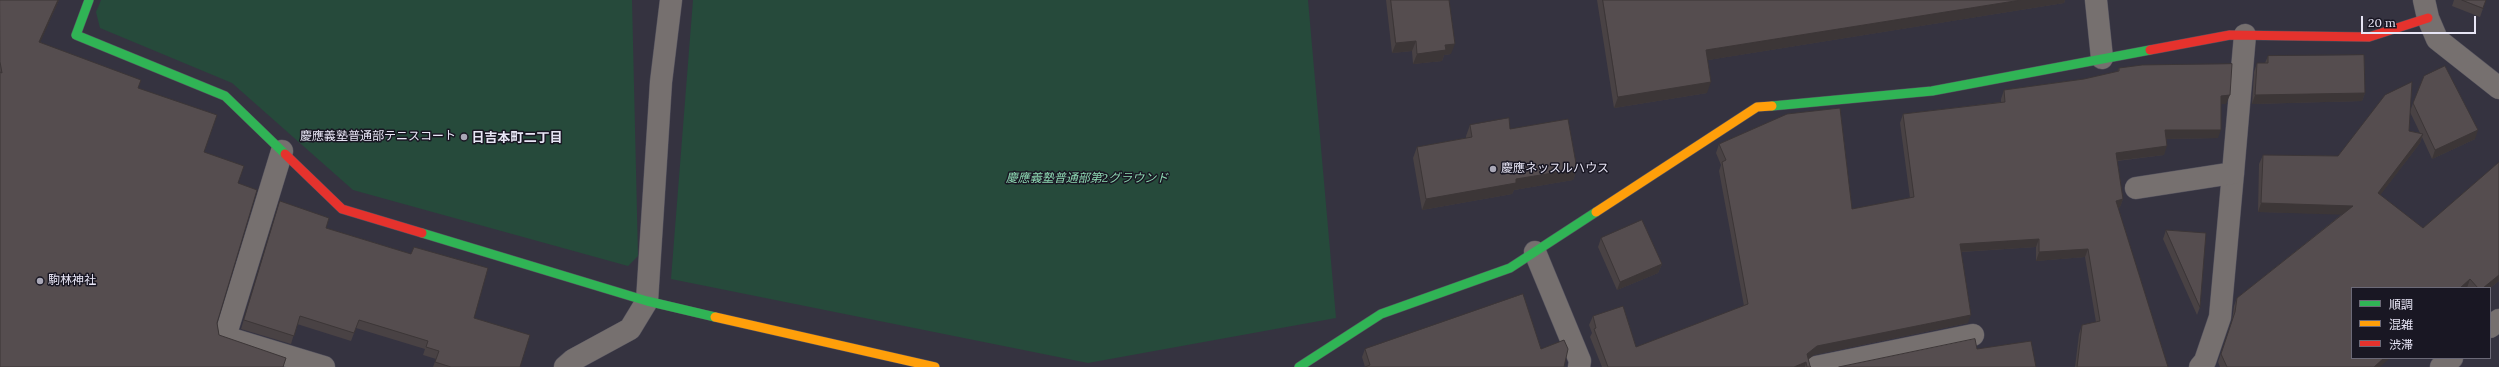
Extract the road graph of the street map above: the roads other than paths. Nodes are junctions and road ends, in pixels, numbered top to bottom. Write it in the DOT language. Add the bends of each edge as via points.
graph roads {
  1 [pos="89,0"];
  2 [pos="671,0"];
  3 [pos="2096,0"];
  4 [pos="2426,9"];
  5 [pos="2245,35"];
  6 [pos="2102,58"];
  7 [pos="2499,88"];
  8 [pos="282,151"];
  9 [pos="2233,173"];
  10 [pos="2136,188"];
  11 [pos="1535,252"];
  12 [pos="647,301"];
  13 [pos="2499,320"];
  14 [pos="2491,326"];
  15 [pos="1973,335"];
  16 [pos="2451,359"];
  17 [pos="324,367"];
  18 [pos="566,367"];
  19 [pos="935,367"];
  20 [pos="1299,367"];
  21 [pos="1579,367"];
  22 [pos="1816,367"];
  23 [pos="2200,367"];
  24 [pos="2441,367"];
  1 -- 8 [label="street" via="76,35 225,96"];
  2 -- 12 [label="street" via="661,82"];
  3 -- 6 [label="street"];
  4 -- 5 [label="street" via="2369,37"];
  4 -- 7 [label="street" via="2438,39"];
  5 -- 6 [label="street" via="2230,35"];
  5 -- 9 [label="street"];
  6 -- 11 [label="street" via="1932,91 1757,107"];
  8 -- 12 [label="street" via="342,209"];
  8 -- 17 [label="street" via="225,337"];
  9 -- 10 [label="street"];
  9 -- 23 [label="street" via="2220,317 2205,361"];
  11 -- 20 [label="street" via="1510,268 1381,314"];
  11 -- 21 [label="street" via="1580,361"];
  12 -- 18 [label="street" via="630,329 572,360"];
  12 -- 19 [label="street"];
  13 -- 14 [label="street"];
  15 -- 22 [label="street"];
  16 -- 24 [label="street"];
}
